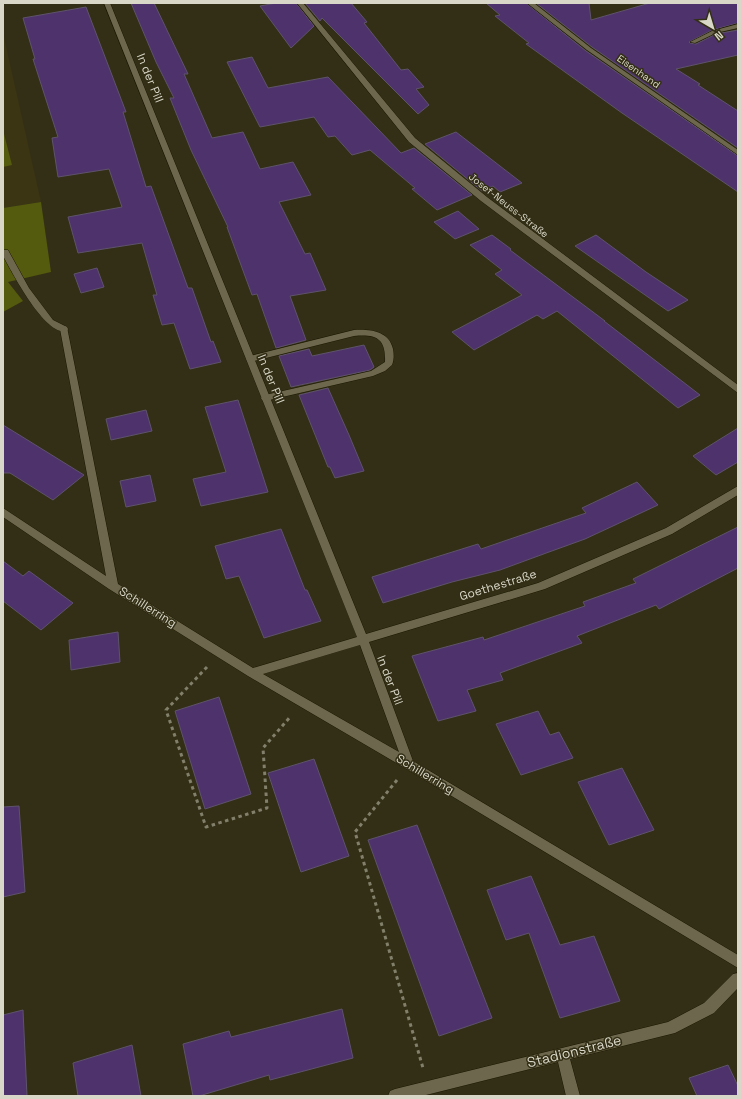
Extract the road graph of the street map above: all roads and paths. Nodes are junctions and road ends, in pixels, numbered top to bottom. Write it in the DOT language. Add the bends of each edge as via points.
graph roads {
  1 [pos="107,3"];
  2 [pos="300,3"];
  3 [pos="530,3"];
  4 [pos="738,26"];
  5 [pos="693,42"];
  6 [pos="738,153"];
  7 [pos="5,252"];
  8 [pos="250,359"];
  9 [pos="738,390"];
  10 [pos="265,398"];
  11 [pos="738,490"];
  12 [pos="3,512"];
  13 [pos="113,586"];
  14 [pos="363,640"];
  15 [pos="220,653"];
  16 [pos="252,673"];
  17 [pos="303,703"];
  18 [pos="409,764"];
  19 [pos="738,962"];
  20 [pos="738,979"];
  21 [pos="562,1054"];
  22 [pos="429,1088"];
  23 [pos="395,1096"];
  24 [pos="573,1096"];
  1 -- 8 [label="street, In der Pill"];
  2 -- 9 [label="street, Josef-Neuss-Straße" via="412,140 484,200"];
  3 -- 6 [label="street, Eisenhand"];
  4 -- 5 [label="street" via="714,32"];
  7 -- 13 [label="street, Schillerring" via="25,289 50,322 64,329"];
  8 -- 10 [label="street, In der Pill"];
  8 -- 10 [label="street" via="366,331 383,338 390,351 388,363 373,373"];
  10 -- 14 [label="street, In der Pill"];
  11 -- 14 [label="street, Goethestraße" via="670,531 541,586"];
  12 -- 13 [label="street, Schillerring"];
  13 -- 15 [label="street, Schillerring"];
  14 -- 16 [label="street, Goethestraße"];
  14 -- 18 [label="street, In der Pill"];
  15 -- 16 [label="street, Schillerring"];
  15 -- 17 [label="path" via="166,710 206,827 267,808 263,748"];
  16 -- 17 [label="street, Schillerring"];
  17 -- 18 [label="street, Schillerring"];
  18 -- 19 [label="street, Schillerring"];
  18 -- 22 [label="path" via="355,832"];
  20 -- 21 [label="street, Stadionstraße" via="709,1008 670,1028"];
  21 -- 22 [label="street, Stadionstraße"];
  21 -- 24 [label="street"];
  22 -- 23 [label="street, Stadionstraße"];
}
